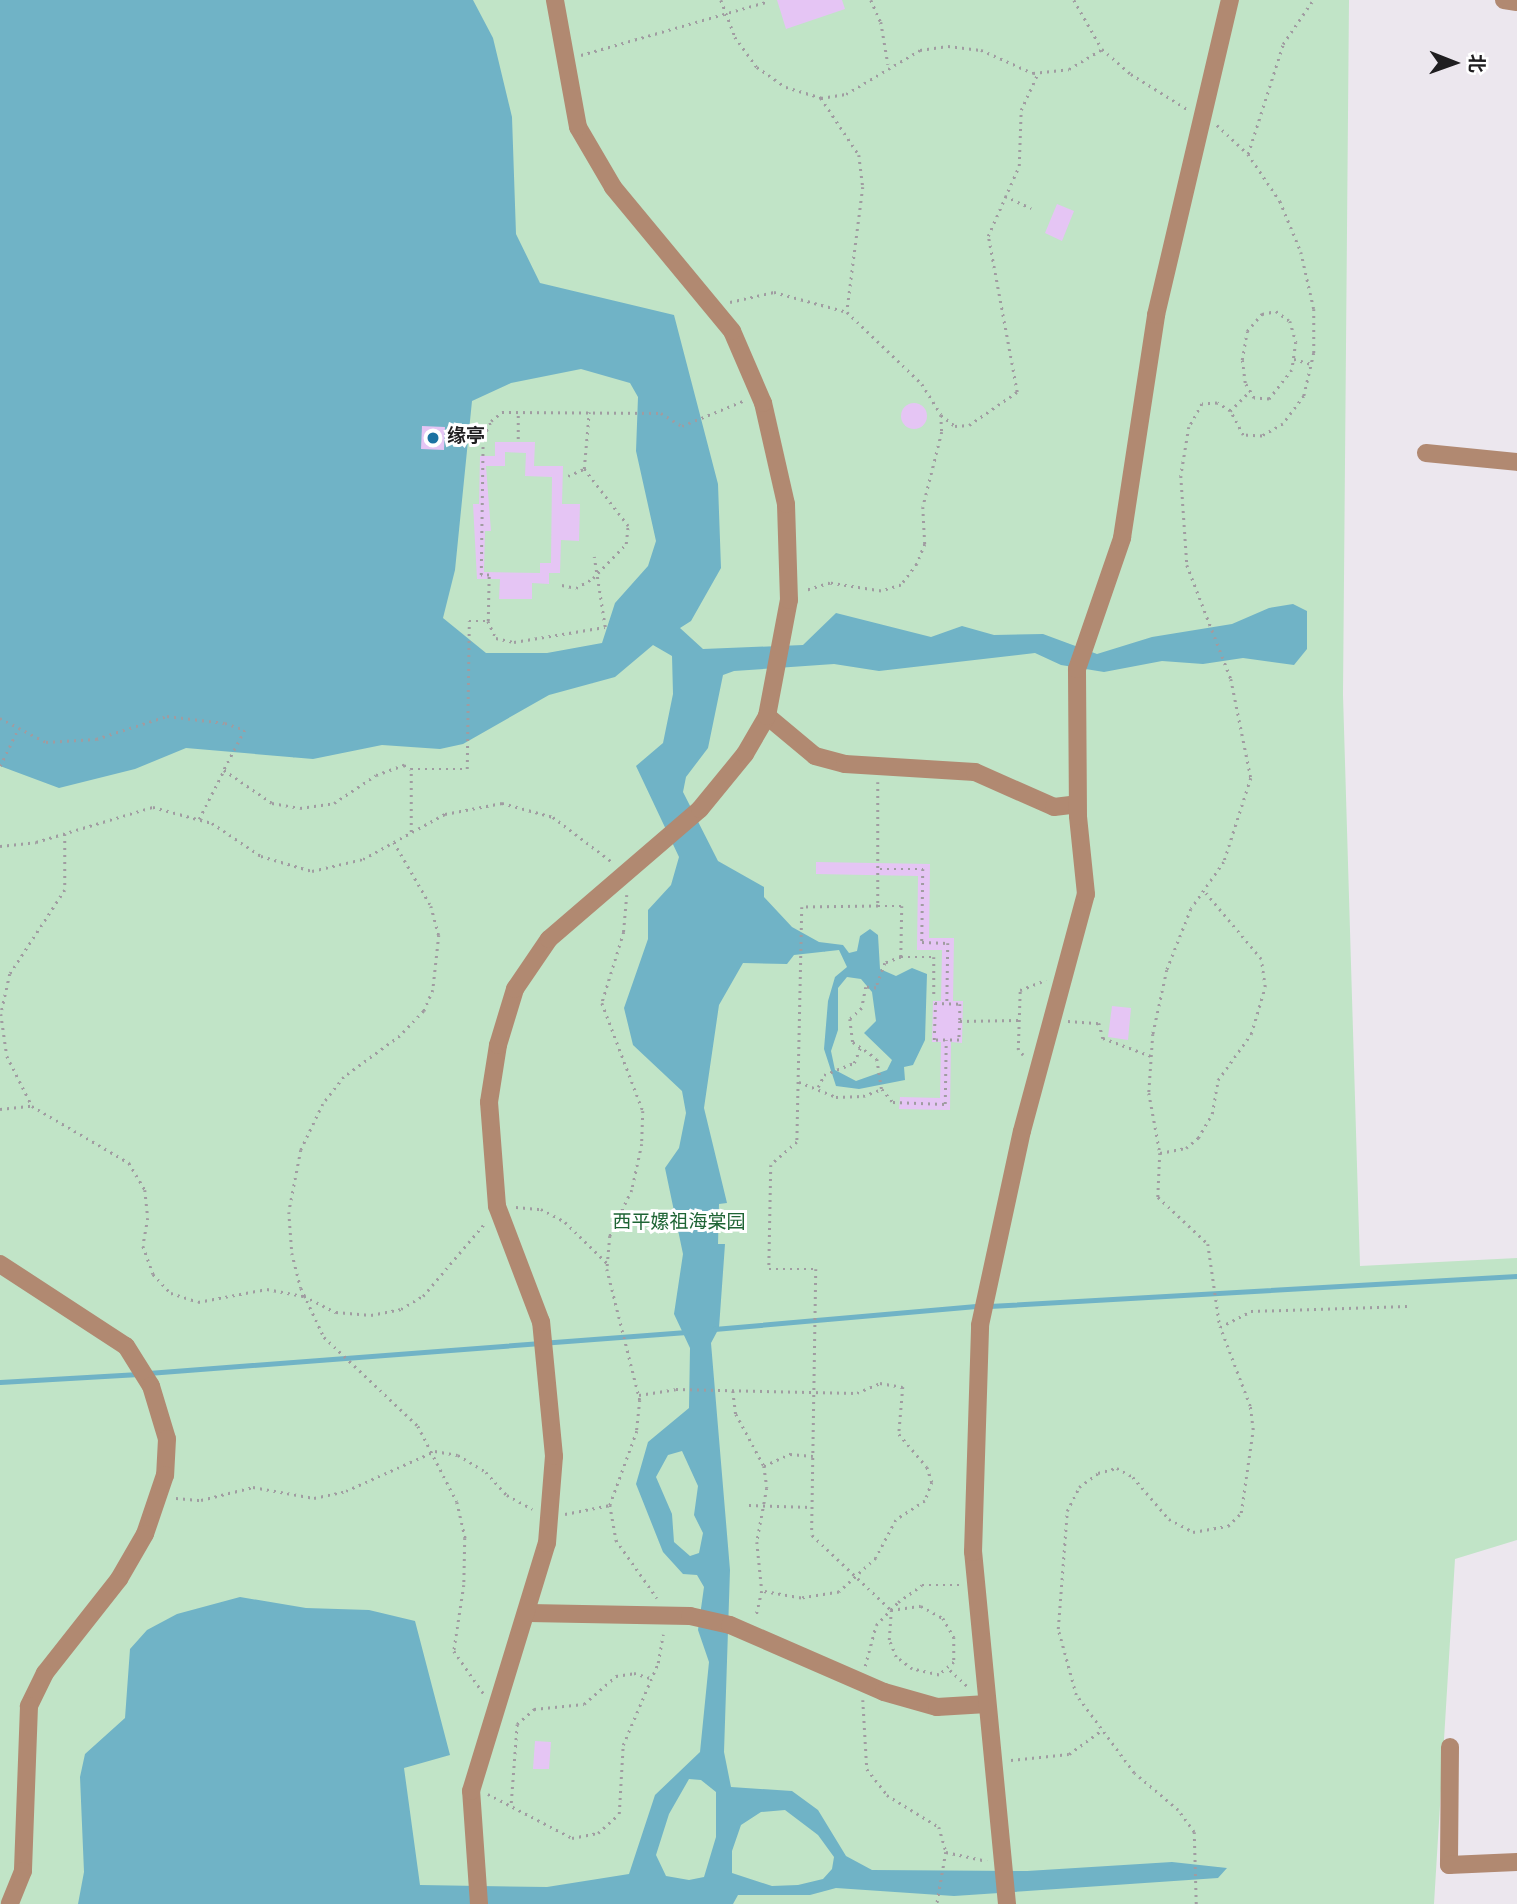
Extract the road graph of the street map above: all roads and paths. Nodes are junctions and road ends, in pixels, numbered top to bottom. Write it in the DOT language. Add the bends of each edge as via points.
graph roads {
  1 [pos="555,0"];
  2 [pos="721,0"];
  3 [pos="871,0"];
  4 [pos="1074,0"];
  5 [pos="1230,0"];
  6 [pos="1313,0"];
  7 [pos="1504,0"];
  8 [pos="766,2"];
  9 [pos="1517,2"];
  10 [pos="726,13"];
  11 [pos="1102,49"];
  12 [pos="568,59"];
  13 [pos="888,64"];
  14 [pos="1038,73"];
  15 [pos="821,98"];
  16 [pos="1204,117"];
  17 [pos="1248,154"];
  18 [pos="1005,196"];
  19 [pos="1031,208"];
  20 [pos="715,311"];
  21 [pos="847,312"];
  22 [pos="1294,359"];
  23 [pos="1312,364"];
  24 [pos="1250,391"];
  25 [pos="759,395"];
  26 [pos="1230,411"];
  27 [pos="589,412"];
  28 [pos="518,415"];
  29 [pos="941,415"];
  30 [pos="431,437"];
  31 [pos="483,437"];
  32 [pos="517,439"];
  33 [pos="1426,453"];
  34 [pos="1517,462"];
  35 [pos="584,469"];
  36 [pos="568,476"];
  37 [pos="594,557"];
  38 [pos="596,575"];
  39 [pos="562,585"];
  40 [pos="789,600"];
  41 [pos="488,621"];
  42 [pos="767,716"];
  43 [pos="0,718"];
  44 [pos="17,731"];
  45 [pos="878,765"];
  46 [pos="0,766"];
  47 [pos="411,769"];
  48 [pos="224,770"];
  49 [pos="1077,804"];
  50 [pos="199,819"];
  51 [pos="411,832"];
  52 [pos="65,834"];
  53 [pos="394,842"];
  54 [pos="0,846"];
  55 [pos="878,869"];
  56 [pos="622,873"];
  57 [pos="1204,891"];
  58 [pos="878,906"];
  59 [pos="901,957"];
  60 [pos="1068,971"];
  61 [pos="934,996"];
  62 [pos="947,1004"];
  63 [pos="1054,1019"];
  64 [pos="1019,1020"];
  65 [pos="960,1021"];
  66 [pos="946,1040"];
  67 [pos="860,1048"];
  68 [pos="1151,1056"];
  69 [pos="1040,1070"];
  70 [pos="798,1082"];
  71 [pos="818,1087"];
  72 [pos="882,1088"];
  73 [pos="32,1106"];
  74 [pos="0,1109"];
  75 [pos="1160,1153"];
  76 [pos="499,1213"];
  77 [pos="607,1263"];
  78 [pos="0,1265"];
  79 [pos="304,1296"];
  80 [pos="1407,1306"];
  81 [pos="1220,1327"];
  82 [pos="733,1391"];
  83 [pos="815,1394"];
  84 [pos="639,1395"];
  85 [pos="435,1451"];
  86 [pos="813,1456"];
  87 [pos="764,1466"];
  88 [pos="159,1493"];
  89 [pos="610,1505"];
  90 [pos="749,1505"];
  91 [pos="765,1506"];
  92 [pos="813,1507"];
  93 [pos="550,1514"];
  94 [pos="859,1579"];
  95 [pos="976,1586"];
  96 [pos="762,1591"];
  97 [pos="891,1610"];
  98 [pos="529,1613"];
  99 [pos="666,1615"];
  100 [pos="750,1634"];
  101 [pos="650,1678"];
  102 [pos="864,1683"];
  103 [pos="987,1704"];
  104 [pos="496,1707"];
  105 [pos="1101,1731"];
  106 [pos="1450,1747"];
  107 [pos="994,1761"];
  108 [pos="471,1791"];
  109 [pos="511,1802"];
  110 [pos="946,1852"];
  111 [pos="1517,1862"];
  112 [pos="1002,1864"];
  113 [pos="1006,1903"];
  114 [pos="10,1904"];
  115 [pos="479,1904"];
  116 [pos="937,1904"];
  117 [pos="1196,1904"];
  1 -- 12 [label="street"];
  2 -- 10 [label="path"];
  3 -- 13 [label="path" via="881,22"];
  4 -- 11 [label="path"];
  5 -- 16 [label="street"];
  6 -- 17 [label="path" via="1283,44"];
  7 -- 9 [label="street"];
  8 -- 10 [label="path"];
  10 -- 12 [label="path"];
  10 -- 15 [label="path" via="735,37 757,67 786,87"];
  11 -- 14 [label="path" via="1069,69"];
  11 -- 16 [label="path" via="1167,100"];
  12 -- 20 [label="street" via="578,127 606,176"];
  13 -- 14 [label="path" via="948,46 981,50 1007,66"];
  13 -- 15 [label="path" via="863,85"];
  14 -- 18 [label="path" via="1021,110 1019,166"];
  15 -- 21 [label="path" via="859,155 863,187"];
  16 -- 17 [label="path"];
  16 -- 49 [label="street" via="1156,315 1122,538 1077,669"];
  17 -- 23 [label="path" via="1280,201 1301,251 1314,309"];
  18 -- 19 [label="path"];
  18 -- 29 [label="path" via="988,236 1017,392 969,425 955,426"];
  20 -- 21 [label="path" via="743,295 774,292"];
  20 -- 25 [label="street" via="732,331"];
  21 -- 29 [label="path" via="922,384"];
  22 -- 23 [label="path"];
  22 -- 24 [label="path" via="1281,390 1269,399 1254,398"];
  22 -- 24 [label="path" via="1290,321 1276,311 1262,314 1247,331 1242,360"];
  23 -- 26 [label="path" via="1304,396 1283,424 1262,436 1243,435"];
  24 -- 26 [label="path"];
  25 -- 27 [label="path" via="682,426 661,413"];
  25 -- 40 [label="street" via="786,504"];
  26 -- 57 [label="path" via="1217,403 1202,404 1189,427 1181,476 1187,565 1227,667 1251,778 1224,862"];
  27 -- 28 [label="path"];
  27 -- 35 [label="path"];
  28 -- 31 [label="path" via="502,412"];
  28 -- 32 [label="path"];
  29 -- 40 [label="path" via="942,432 923,508 925,544 901,584 881,591 830,583"];
  30 -- 31 [label="path"];
  31 -- 41 [label="path" via="481,575 489,575"];
  33 -- 34 [label="street"];
  35 -- 36 [label="path"];
  35 -- 38 [label="path" via="628,526 626,544"];
  37 -- 38 [label="path"];
  38 -- 39 [label="path" via="576,588"];
  38 -- 41 [label="path" via="605,627 514,642 496,638"];
  40 -- 42 [label="street"];
  41 -- 47 [label="path" via="469,621 467,769"];
  42 -- 45 [label="street" via="815,756"];
  42 -- 56 [label="street" via="745,754 700,809"];
  43 -- 44 [label="path"];
  44 -- 46 [label="path"];
  44 -- 48 [label="path" via="46,742 72,742 145,720 194,717 246,730"];
  45 -- 49 [label="street" via="975,772 1054,807"];
  45 -- 55 [label="path"];
  47 -- 48 [label="path" via="404,765 376,775 334,803 300,808 272,803"];
  47 -- 51 [label="path"];
  48 -- 50 [label="path"];
  49 -- 60 [label="street" via="1086,894"];
  50 -- 52 [label="path" via="153,807"];
  50 -- 53 [label="path" via="261,856 312,871 363,859"];
  51 -- 53 [label="path"];
  51 -- 56 [label="path" via="444,814 502,803 553,817 599,848"];
  52 -- 54 [label="path"];
  52 -- 73 [label="path" via="65,890 10,974 1,1014 7,1056"];
  53 -- 79 [label="path" via="431,906 440,960 424,1010 344,1077 323,1104 301,1150 289,1212 292,1254"];
  55 -- 58 [label="path"];
  55 -- 62 [label="path" via="923,869 922,943 948,943"];
  56 -- 76 [label="street" via="549,939 514,989 489,1102"];
  56 -- 77 [label="path" via="630,903 602,1003 643,1111 642,1144 632,1190 610,1236"];
  57 -- 68 [label="path" via="1167,970"];
  57 -- 75 [label="path" via="1261,959 1265,987 1251,1034 1218,1080 1212,1114 1198,1138 1185,1148"];
  58 -- 59 [label="path" via="902,906"];
  58 -- 70 [label="path" via="802,907"];
  59 -- 61 [label="path" via="934,957"];
  59 -- 67 [label="path" via="891,957 876,988 866,988 862,1007 850,1019"];
  60 -- 63 [label="street"];
  60 -- 64 [label="path" via="1020,990"];
  62 -- 65 [label="path" via="960,1004"];
  62 -- 66 [label="path" via="935,1003 934,1040"];
  63 -- 68 [label="path" via="1099,1023 1103,1038"];
  63 -- 69 [label="street"];
  64 -- 65 [label="path"];
  64 -- 69 [label="path" via="1018,1051"];
  65 -- 66 [label="path" via="959,1040"];
  66 -- 72 [label="path" via="945,1104 893,1102"];
  67 -- 71 [label="path" via="854,1063 824,1075"];
  67 -- 72 [label="path" via="877,1059"];
  68 -- 75 [label="path" via="1149,1093"];
  69 -- 95 [label="street" via="987,1276 981,1325"];
  70 -- 71 [label="path"];
  70 -- 83 [label="path" via="797,1142 771,1166 769,1269 816,1269"];
  71 -- 72 [label="path" via="836,1097 863,1096"];
  73 -- 74 [label="path"];
  73 -- 79 [label="path" via="129,1163 145,1190 148,1218 143,1247 153,1274 171,1293 198,1301 267,1289"];
  75 -- 81 [label="path" via="1158,1197 1200,1234 1215,1269"];
  76 -- 77 [label="path" via="519,1206 541,1209 565,1222"];
  76 -- 79 [label="path" via="476,1229 423,1296 401,1310 371,1315 336,1312"];
  76 -- 93 [label="street" via="541,1322 554,1456"];
  77 -- 84 [label="path" via="616,1317"];
  78 -- 88 [label="street" via="126,1346 138,1362 151,1386 167,1439"];
  79 -- 85 [label="path" via="324,1337 360,1375 397,1403"];
  80 -- 81 [label="path" via="1251,1311"];
  81 -- 105 [label="path" via="1250,1406 1253,1430 1241,1513 1211,1533 1194,1532 1169,1519 1133,1477 1117,1468 1098,1473 1079,1487 1067,1511 1058,1629 1076,1695"];
  82 -- 83 [label="path"];
  82 -- 84 [label="path"];
  82 -- 87 [label="path" via="736,1415"];
  83 -- 86 [label="path"];
  83 -- 94 [label="path" via="858,1393 880,1383 903,1387 899,1434 932,1482 925,1500 896,1520"];
  84 -- 89 [label="path" via="637,1431"];
  85 -- 88 [label="path" via="346,1491 314,1498 253,1487 201,1500"];
  85 -- 93 [label="path" via="458,1455 486,1472 523,1507"];
  85 -- 104 [label="path" via="457,1502 465,1538 454,1651"];
  86 -- 87 [label="path" via="790,1454"];
  86 -- 92 [label="path"];
  87 -- 91 [label="path"];
  88 -- 114 [label="street" via="145,1534 119,1579 45,1673 29,1706 23,1871"];
  89 -- 93 [label="path"];
  89 -- 99 [label="path" via="616,1540"];
  90 -- 91 [label="path"];
  91 -- 92 [label="path"];
  91 -- 96 [label="path" via="757,1542"];
  92 -- 94 [label="path" via="812,1535"];
  93 -- 98 [label="street"];
  94 -- 96 [label="path" via="839,1592 816,1598"];
  94 -- 97 [label="path"];
  95 -- 97 [label="path" via="922,1585"];
  95 -- 103 [label="street"];
  96 -- 100 [label="path"];
  97 -- 97 [label="path" via="921,1606 943,1618 954,1637 950,1670 939,1675 912,1669 896,1657 889,1640"];
  97 -- 102 [label="path" via="876,1625 866,1648"];
  98 -- 99 [label="street"];
  98 -- 104 [label="street"];
  99 -- 100 [label="street" via="730,1625"];
  99 -- 101 [label="path"];
  100 -- 102 [label="street"];
  101 -- 109 [label="path" via="634,1672 616,1676 584,1703 534,1709 517,1724"];
  101 -- 109 [label="path" via="623,1745 620,1814 605,1827 572,1838 549,1830"];
  102 -- 103 [label="street" via="937,1707"];
  102 -- 110 [label="path" via="861,1733 867,1769 887,1796 939,1827"];
  103 -- 107 [label="street"];
  104 -- 108 [label="street"];
  105 -- 107 [label="path" via="1069,1754"];
  105 -- 117 [label="path" via="1134,1773 1178,1810 1194,1832"];
  106 -- 111 [label="street" via="1449,1865"];
  107 -- 112 [label="street"];
  108 -- 109 [label="path"];
  108 -- 115 [label="street" via="473,1878"];
  110 -- 112 [label="path"];
  110 -- 116 [label="path"];
  112 -- 113 [label="street"];
}
